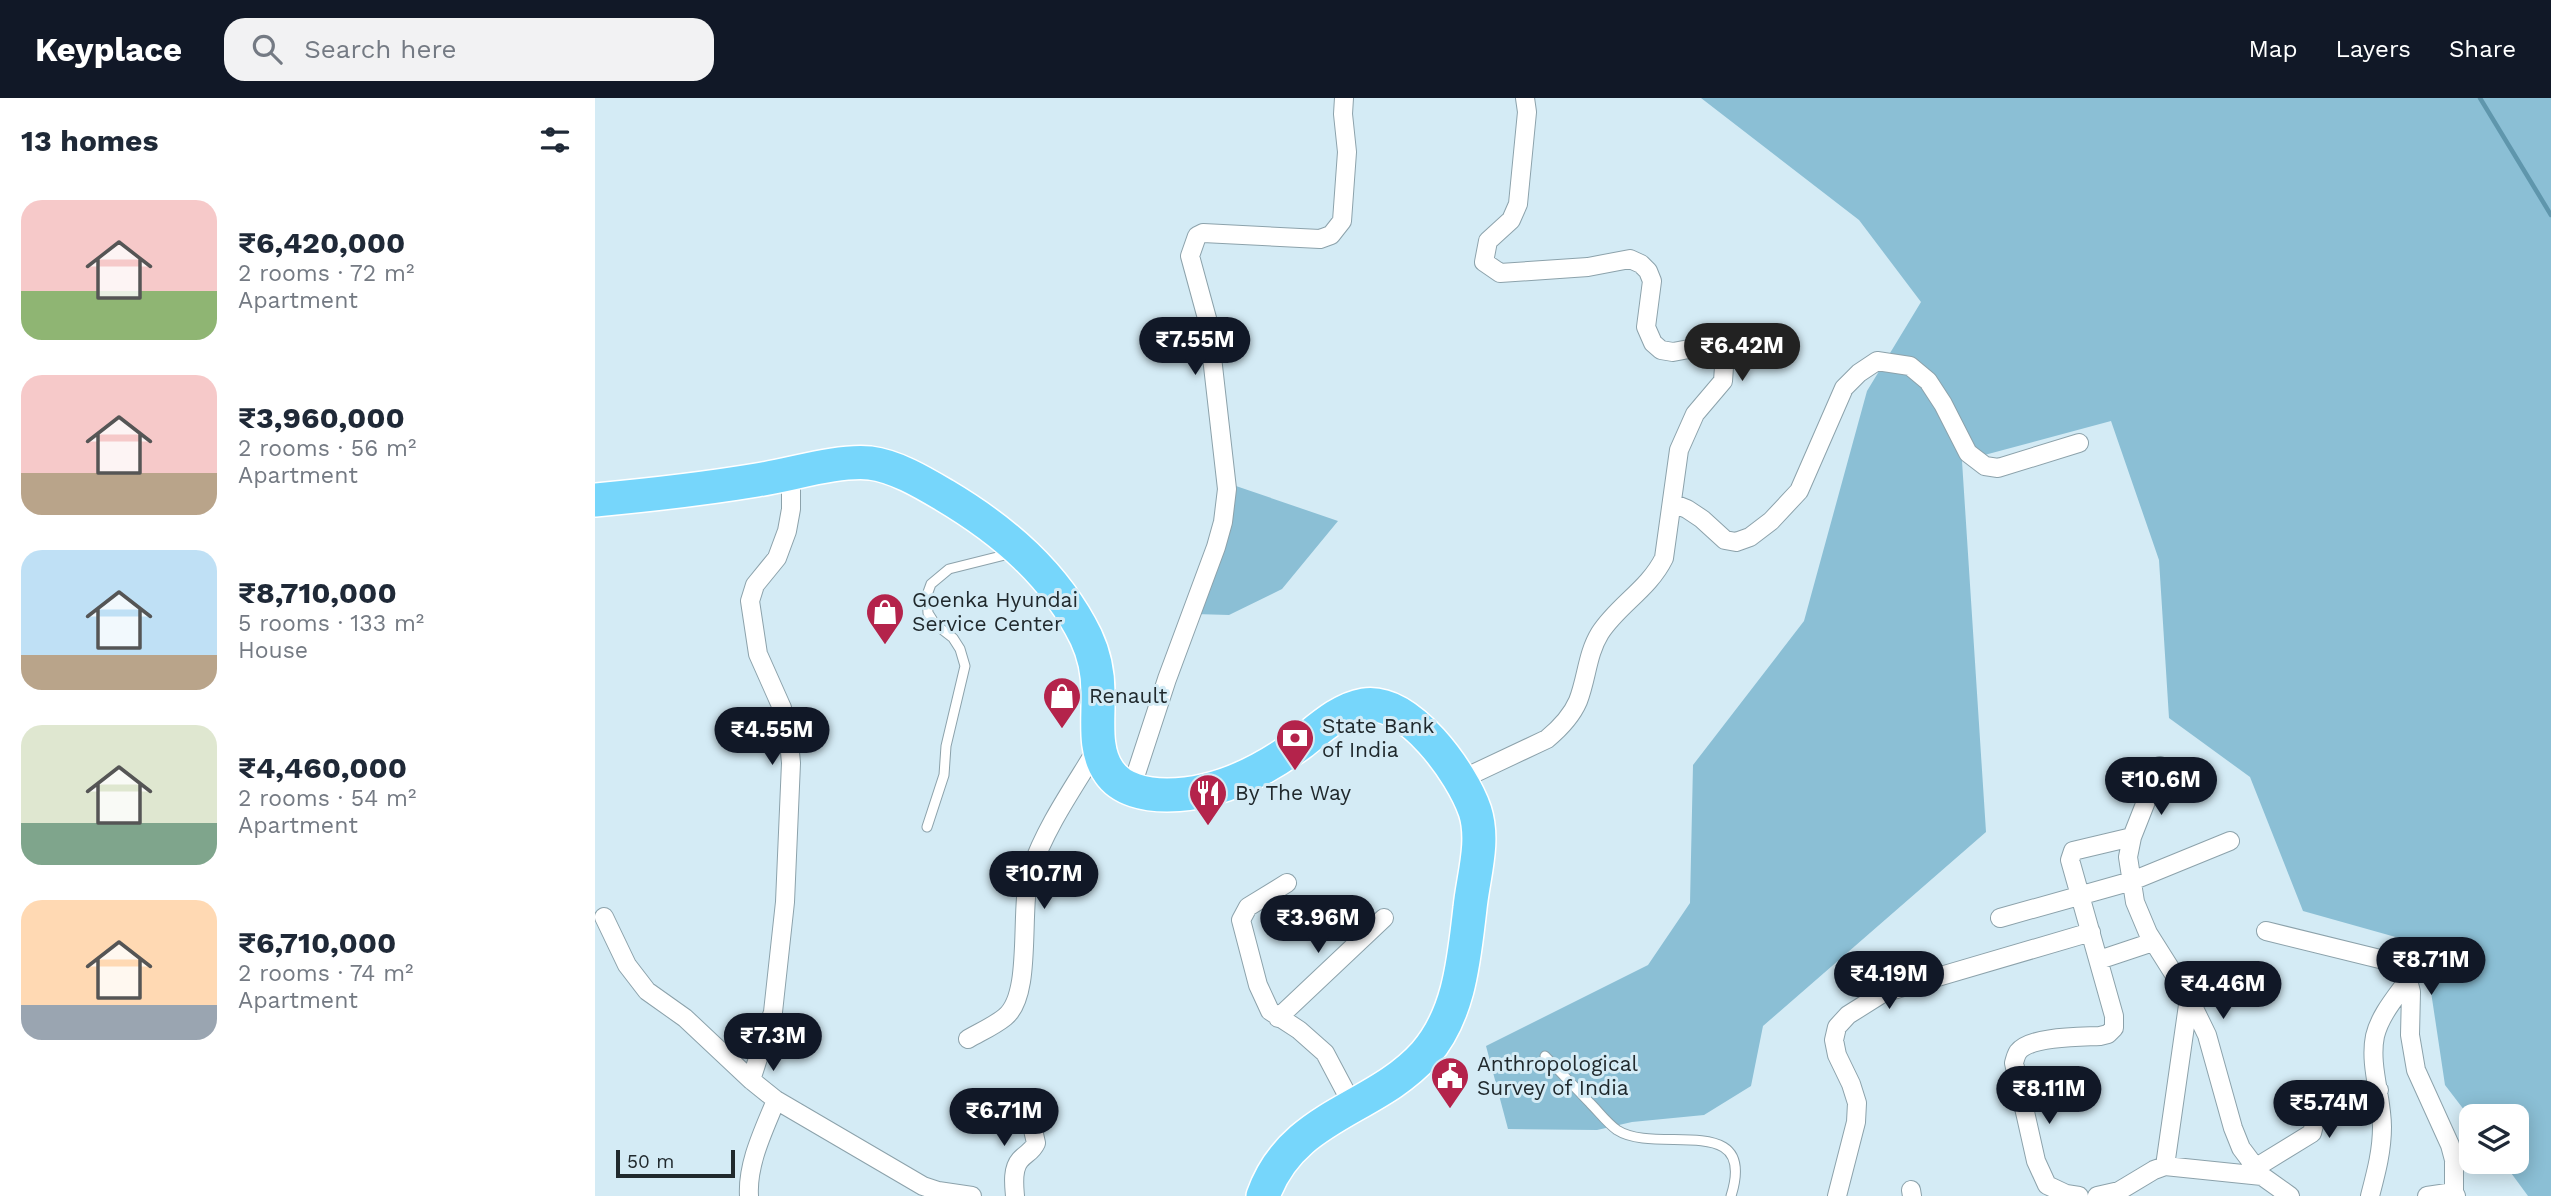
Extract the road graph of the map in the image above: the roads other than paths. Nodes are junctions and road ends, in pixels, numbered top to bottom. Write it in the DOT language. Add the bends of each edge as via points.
graph roads {
  1 [pos="1344,98"];
  2 [pos="1525,98"];
  3 [pos="2079,443"];
  4 [pos="791,474"];
  5 [pos="595,500"];
  6 [pos="1672,503"];
  7 [pos="1022,551"];
  8 [pos="1099,746"];
  9 [pos="2160,766"];
  10 [pos="1460,780"];
  11 [pos="1131,789"];
  12 [pos="927,827"];
  13 [pos="2132,837"];
  14 [pos="2230,841"];
  15 [pos="2132,881"];
  16 [pos="1287,883"];
  17 [pos="2081,895"];
  18 [pos="604,917"];
  19 [pos="1384,918"];
  20 [pos="2000,918"];
  21 [pos="2266,931"];
  22 [pos="2091,932"];
  23 [pos="2153,942"];
  24 [pos="2099,960"];
  25 [pos="2408,980"];
  26 [pos="2189,998"];
  27 [pos="1277,1018"];
  28 [pos="968,1039"];
  29 [pos="1545,1056"];
  30 [pos="751,1080"];
  31 [pos="2378,1090"];
  32 [pos="775,1100"];
  33 [pos="1026,1100"];
  34 [pos="1352,1104"];
  35 [pos="2165,1166"];
  36 [pos="2259,1172"];
  37 [pos="2455,1194"];
  38 [pos="749,1196"];
  39 [pos="972,1196"];
  40 [pos="1015,1196"];
  41 [pos="1263,1196"];
  42 [pos="1731,1196"];
  43 [pos="1837,1196"];
  44 [pos="2079,1196"];
  45 [pos="2097,1196"];
  46 [pos="2290,1196"];
  47 [pos="2370,1196"];
  48 [pos="2427,1196"];
  1 -- 11 [label="street" via="1347,152 1342,221 1337,230 1320,239 1203,233 1191,248 1208,321 1227,489 1216,547"];
  2 -- 6 [label="street" via="1518,204 1511,219 1488,241 1484,262 1500,273 1630,259 1648,271 1652,281 1646,327 1653,343 1673,352 1713,352 1724,367 1723,380 1683,437"];
  3 -- 6 [label="street" via="1999,468 1985,466 1968,453 1928,381 1910,366 1877,362 1844,388 1799,491 1750,537 1725,540 1687,509"];
  4 -- 5 [label="highway"];
  4 -- 7 [label="highway" via="844,464 871,463 893,470 923,482 982,519"];
  4 -- 30 [label="street" via="787,531 777,558 755,585 750,601 758,654 782,708 791,763 788,864 773,1012"];
  6 -- 10 [label="street" via="1664,558 1657,573 1600,634 1577,703 1559,729 1548,739"];
  7 -- 8 [label="highway" via="1051,583 1087,640 1098,689"];
  7 -- 12 [label="lane" via="949,569 927,595 928,613 953,638 965,666 946,746 944,775"];
  8 -- 11 [label="highway" via="1109,772"];
  8 -- 28 [label="street" via="1042,842 1029,874 1025,953 1016,999 1007,1016"];
  9 -- 13 [label="street"];
  10 -- 11 [label="highway" via="1405,716 1365,705 1346,711 1245,778 1176,795"];
  10 -- 34 [label="highway" via="1477,817 1479,840 1455,996 1424,1054"];
  13 -- 15 [label="street" via="2128,857"];
  13 -- 17 [label="street" via="2073,851 2070,860"];
  14 -- 15 [label="street"];
  15 -- 17 [label="street"];
  15 -- 23 [label="street" via="2135,902"];
  16 -- 27 [label="street" via="1248,907 1241,920 1263,1000"];
  17 -- 20 [label="street"];
  17 -- 22 [label="street"];
  18 -- 30 [label="street" via="627,965 647,991 685,1017"];
  19 -- 27 [label="street"];
  21 -- 25 [label="street" via="2388,961"];
  22 -- 24 [label="street"];
  22 -- 43 [label="street" via="1883,993 1848,1015 1837,1027 1834,1040 1857,1103 1856,1122"];
  23 -- 24 [label="street"];
  23 -- 26 [label="street"];
  24 -- 44 [label="street" via="2115,1016 2114,1028 2100,1036 2027,1045 2014,1063 2036,1161 2047,1185"];
  25 -- 31 [label="street" via="2388,1007 2375,1037"];
  25 -- 37 [label="street" via="2416,1070 2450,1145"];
  26 -- 35 [label="street"];
  26 -- 36 [label="street" via="2207,1035 2241,1148"];
  27 -- 34 [label="street" via="1325,1053"];
  29 -- 42 [label="lane" via="1617,1130 1645,1139 1712,1140 1724,1147 1736,1169"];
  30 -- 32 [label="street"];
  31 -- 36 [label="street" via="2307,1095 2312,1133"];
  31 -- 47 [label="street" via="2381,1150"];
  32 -- 38 [label="street" via="748,1181"];
  32 -- 39 [label="street" via="923,1186"];
  33 -- 40 [label="street" via="1037,1143 1019,1161"];
  34 -- 41 [label="highway" via="1279,1161"];
  35 -- 36 [label="street"];
  35 -- 45 [label="street" via="2119,1191"];
  36 -- 46 [label="street"];
  37 -- 48 [label="street"];
}
